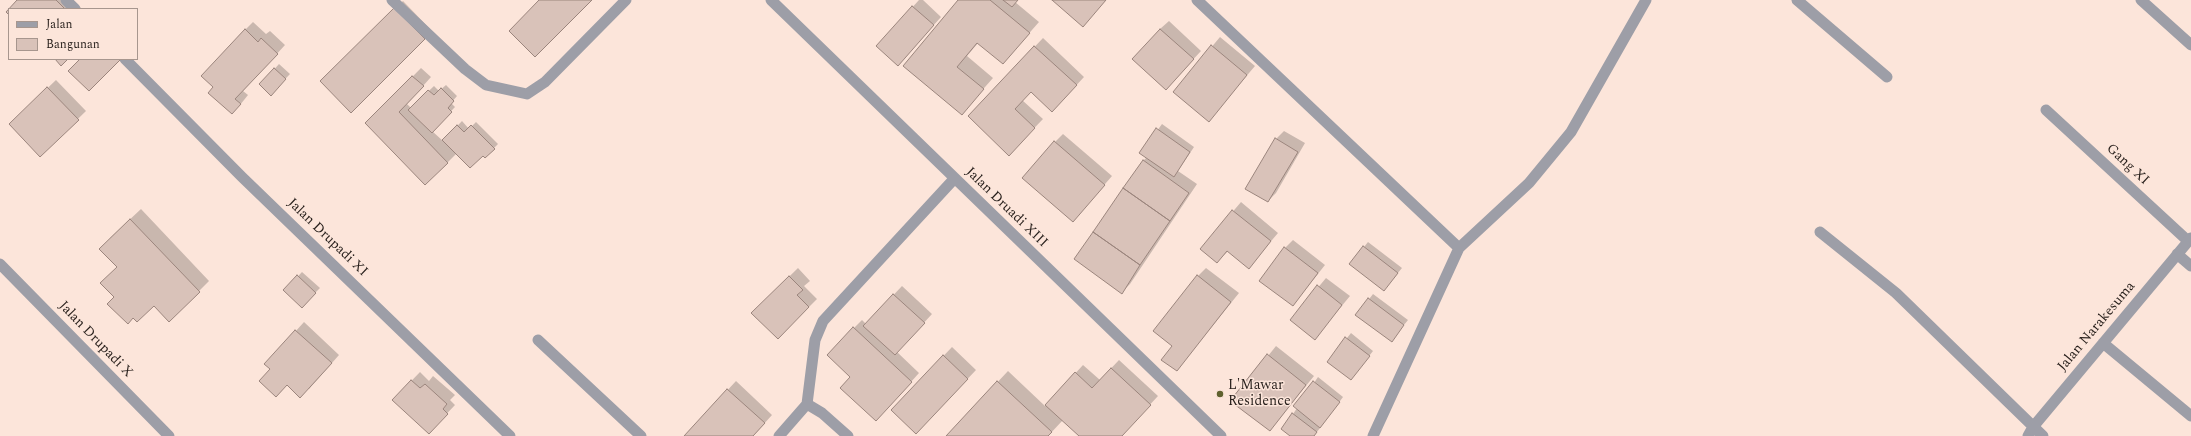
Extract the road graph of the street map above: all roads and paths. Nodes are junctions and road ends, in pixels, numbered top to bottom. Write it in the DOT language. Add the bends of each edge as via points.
graph roads {
  1 [pos="66,0"];
  2 [pos="392,0"];
  3 [pos="626,0"];
  4 [pos="771,0"];
  5 [pos="1197,0"];
  6 [pos="1646,0"];
  7 [pos="1797,0"];
  8 [pos="2141,0"];
  9 [pos="74,8"];
  10 [pos="2191,45"];
  11 [pos="126,60"];
  12 [pos="1887,76"];
  13 [pos="2046,110"];
  14 [pos="954,179"];
  15 [pos="1820,232"];
  16 [pos="2189,240"];
  17 [pos="1459,248"];
  18 [pos="2177,254"];
  19 [pos="0,264"];
  20 [pos="2191,266"];
  21 [pos="538,340"];
  22 [pos="2104,343"];
  23 [pos="807,404"];
  24 [pos="2191,416"];
  25 [pos="2031,432"];
  26 [pos="169,436"];
  27 [pos="510,436"];
  28 [pos="641,436"];
  29 [pos="778,436"];
  30 [pos="848,436"];
  31 [pos="1221,436"];
  32 [pos="1373,436"];
  33 [pos="2043,436"];
  1 -- 9 [label="street"];
  2 -- 3 [label="street" via="486,85 526,94 545,82"];
  4 -- 14 [label="street, Jalan Druadi XIII"];
  5 -- 17 [label="street"];
  6 -- 17 [label="street" via="1571,132 1529,183"];
  7 -- 12 [label="street"];
  8 -- 10 [label="street"];
  11 -- 27 [label="street, Jalan Drupadi XI" via="242,177"];
  13 -- 16 [label="street, Gang XI"];
  14 -- 23 [label="street" via="824,321 815,340"];
  14 -- 31 [label="street, Jalan Druadi XIII"];
  15 -- 25 [label="street" via="1896,293 1999,392"];
  16 -- 18 [label="street, Jalan Narakesuma"];
  17 -- 32 [label="street"];
  18 -- 20 [label="street"];
  18 -- 22 [label="street, Jalan Narakesuma"];
  19 -- 26 [label="street, Jalan Drupadi X"];
  21 -- 28 [label="street"];
  22 -- 24 [label="street"];
  22 -- 25 [label="street, Jalan Narakesuma"];
  23 -- 29 [label="street"];
  23 -- 30 [label="street" via="822,413"];
  25 -- 33 [label="street"];
}
